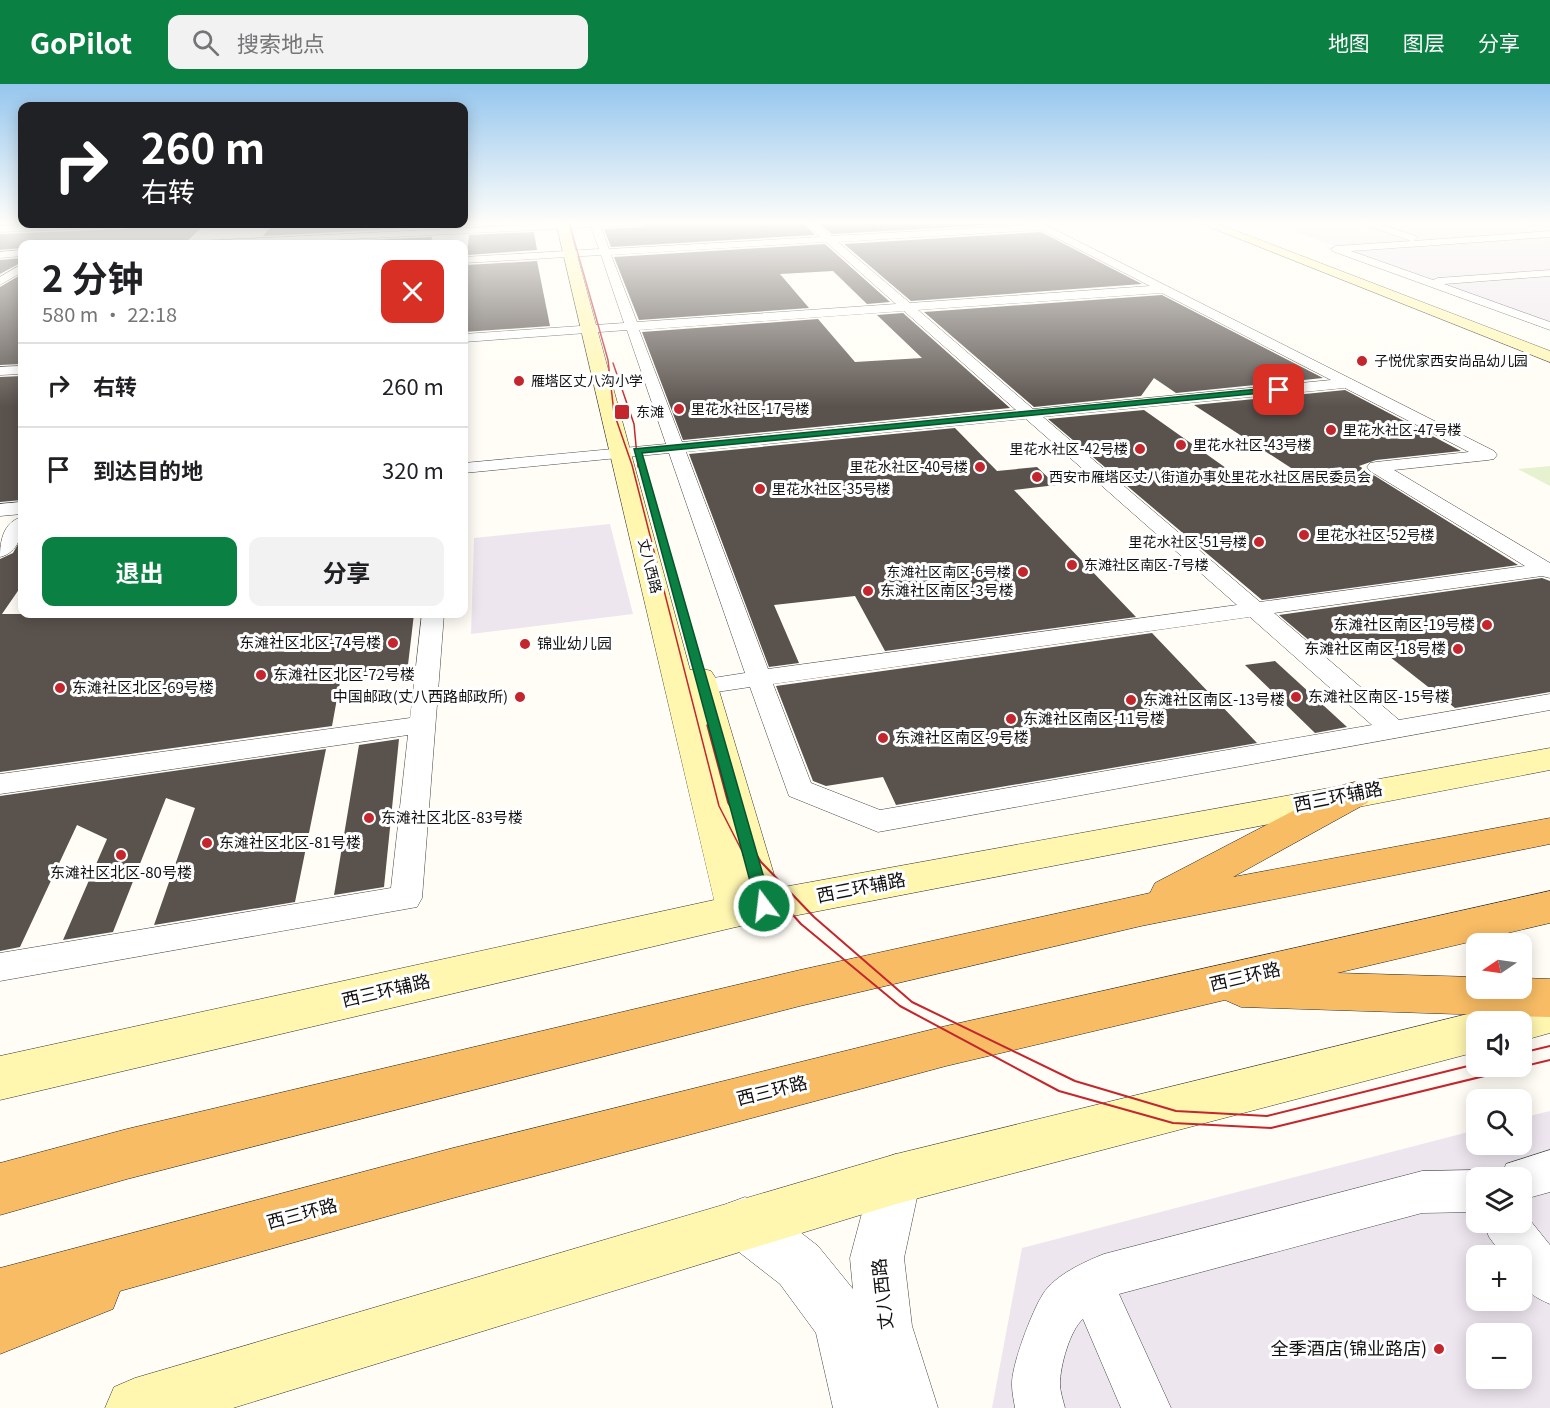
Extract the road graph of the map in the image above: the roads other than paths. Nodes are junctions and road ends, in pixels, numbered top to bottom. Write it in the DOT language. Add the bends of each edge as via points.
graph roads {
  1 [pos="0,284"];
  2 [pos="590,284"];
  3 [pos="605,284"];
  4 [pos="879,284"];
  5 [pos="1153,284"];
  6 [pos="1362,284"];
  7 [pos="1392,284"];
  8 [pos="1432,284"];
  9 [pos="18,285"];
  10 [pos="1163,289"];
  11 [pos="905,307"];
  12 [pos="632,326"];
  13 [pos="1550,326"];
  14 [pos="596,328"];
  15 [pos="468,338"];
  16 [pos="1550,343"];
  17 [pos="1550,357"];
  18 [pos="18,369"];
  19 [pos="0,371"];
  20 [pos="1348,383"];
  21 [pos="1027,413"];
  22 [pos="675,447"];
  23 [pos="629,451"];
  24 [pos="468,468"];
  25 [pos="18,508"];
  26 [pos="0,510"];
  27 [pos="18,528"];
  28 [pos="0,551"];
  29 [pos="1548,570"];
  30 [pos="1255,609"];
  31 [pos="433,618"];
  32 [pos="759,678"];
  33 [pos="703,686"];
  34 [pos="1550,702"];
  35 [pos="422,725"];
  36 [pos="1393,729"];
  37 [pos="1550,759"];
  38 [pos="0,784"];
  39 [pos="1354,794"];
  40 [pos="1550,831"];
  41 [pos="1550,907"];
  42 [pos="750,909"];
  43 [pos="1141,909"];
  44 [pos="0,967"];
  45 [pos="1194,988"];
  46 [pos="1550,998"];
  47 [pos="1550,1014"];
  48 [pos="1532,1019"];
  49 [pos="1466,1035"];
  50 [pos="0,1078"];
  51 [pos="127,1154"];
  52 [pos="0,1170"];
  53 [pos="1550,1171"];
  54 [pos="1532,1176"];
  55 [pos="896,1179"];
  56 [pos="0,1189"];
  57 [pos="1466,1191"];
  58 [pos="745,1223"];
  59 [pos="237,1232"];
  60 [pos="1513,1233"];
  61 [pos="1550,1281"];
  62 [pos="1090,1283"];
  63 [pos="0,1296"];
  64 [pos="0,1326"];
  65 [pos="135,1408"];
  66 [pos="863,1408"];
  67 [pos="908,1408"];
  68 [pos="1040,1408"];
  69 [pos="1146,1408"];
  1 -- 9 [label="street"];
  2 -- 14 [label="main road, 丈八西路"];
  3 -- 12 [label="street"];
  4 -- 11 [label="street"];
  5 -- 10 [label="street"];
  6 -- 17 [label="main road"];
  7 -- 16 [label="main road"];
  8 -- 13 [label="street"];
  10 -- 11 [label="street"];
  10 -- 20 [label="street"];
  11 -- 12 [label="street"];
  11 -- 21 [label="street"];
  12 -- 14 [label="street"];
  12 -- 22 [label="street"];
  14 -- 15 [label="street"];
  14 -- 23 [label="main road, 丈八西路"];
  18 -- 19 [label="street"];
  20 -- 21 [label="street"];
  20 -- 29 [label="street" via="1488,455 1376,467"];
  21 -- 22 [label="street"];
  21 -- 30 [label="street"];
  22 -- 23 [label="street"];
  22 -- 32 [label="street"];
  23 -- 24 [label="street"];
  23 -- 33 [label="main road, 丈八西路"];
  23 -- 42 [label="main road, 丈八西路"];
  25 -- 26 [label="street"];
  27 -- 28 [label="street"];
  29 -- 30 [label="street"];
  30 -- 32 [label="street"];
  30 -- 36 [label="street"];
  31 -- 35 [label="street"];
  32 -- 33 [label="street"];
  32 -- 36 [label="street" via="799,789 878,821"];
  33 -- 42 [label="main road, 丈八西路"];
  34 -- 36 [label="street"];
  35 -- 38 [label="street"];
  35 -- 44 [label="street" via="406,898"];
  37 -- 39 [label="main road, 西三环辅路"];
  39 -- 42 [label="main road, 西三环辅路"];
  39 -- 43 [label="highway"];
  40 -- 43 [label="highway"];
  41 -- 45 [label="highway, 西三环路"];
  42 -- 50 [label="main road, 西三环辅路"];
  43 -- 51 [label="highway" via="800,988"];
  45 -- 46 [label="highway"];
  45 -- 59 [label="highway, 西三环路" via="934,1049"];
  47 -- 48 [label="main road"];
  49 -- 55 [label="main road"];
  51 -- 52 [label="highway"];
  51 -- 56 [label="highway"];
  53 -- 54 [label="street"];
  55 -- 58 [label="main road"];
  55 -- 67 [label="street, 丈八西路" via="877,1258 884,1326"];
  57 -- 62 [label="street" via="1422,1192 1104,1276"];
  58 -- 65 [label="main road"];
  58 -- 66 [label="street" via="799,1265 841,1320"];
  59 -- 63 [label="highway, 西三环路"];
  59 -- 64 [label="highway"];
  60 -- 61 [label="street"];
  62 -- 68 [label="street" via="1060,1309 1046,1341 1036,1383"];
  62 -- 69 [label="street"];
}
